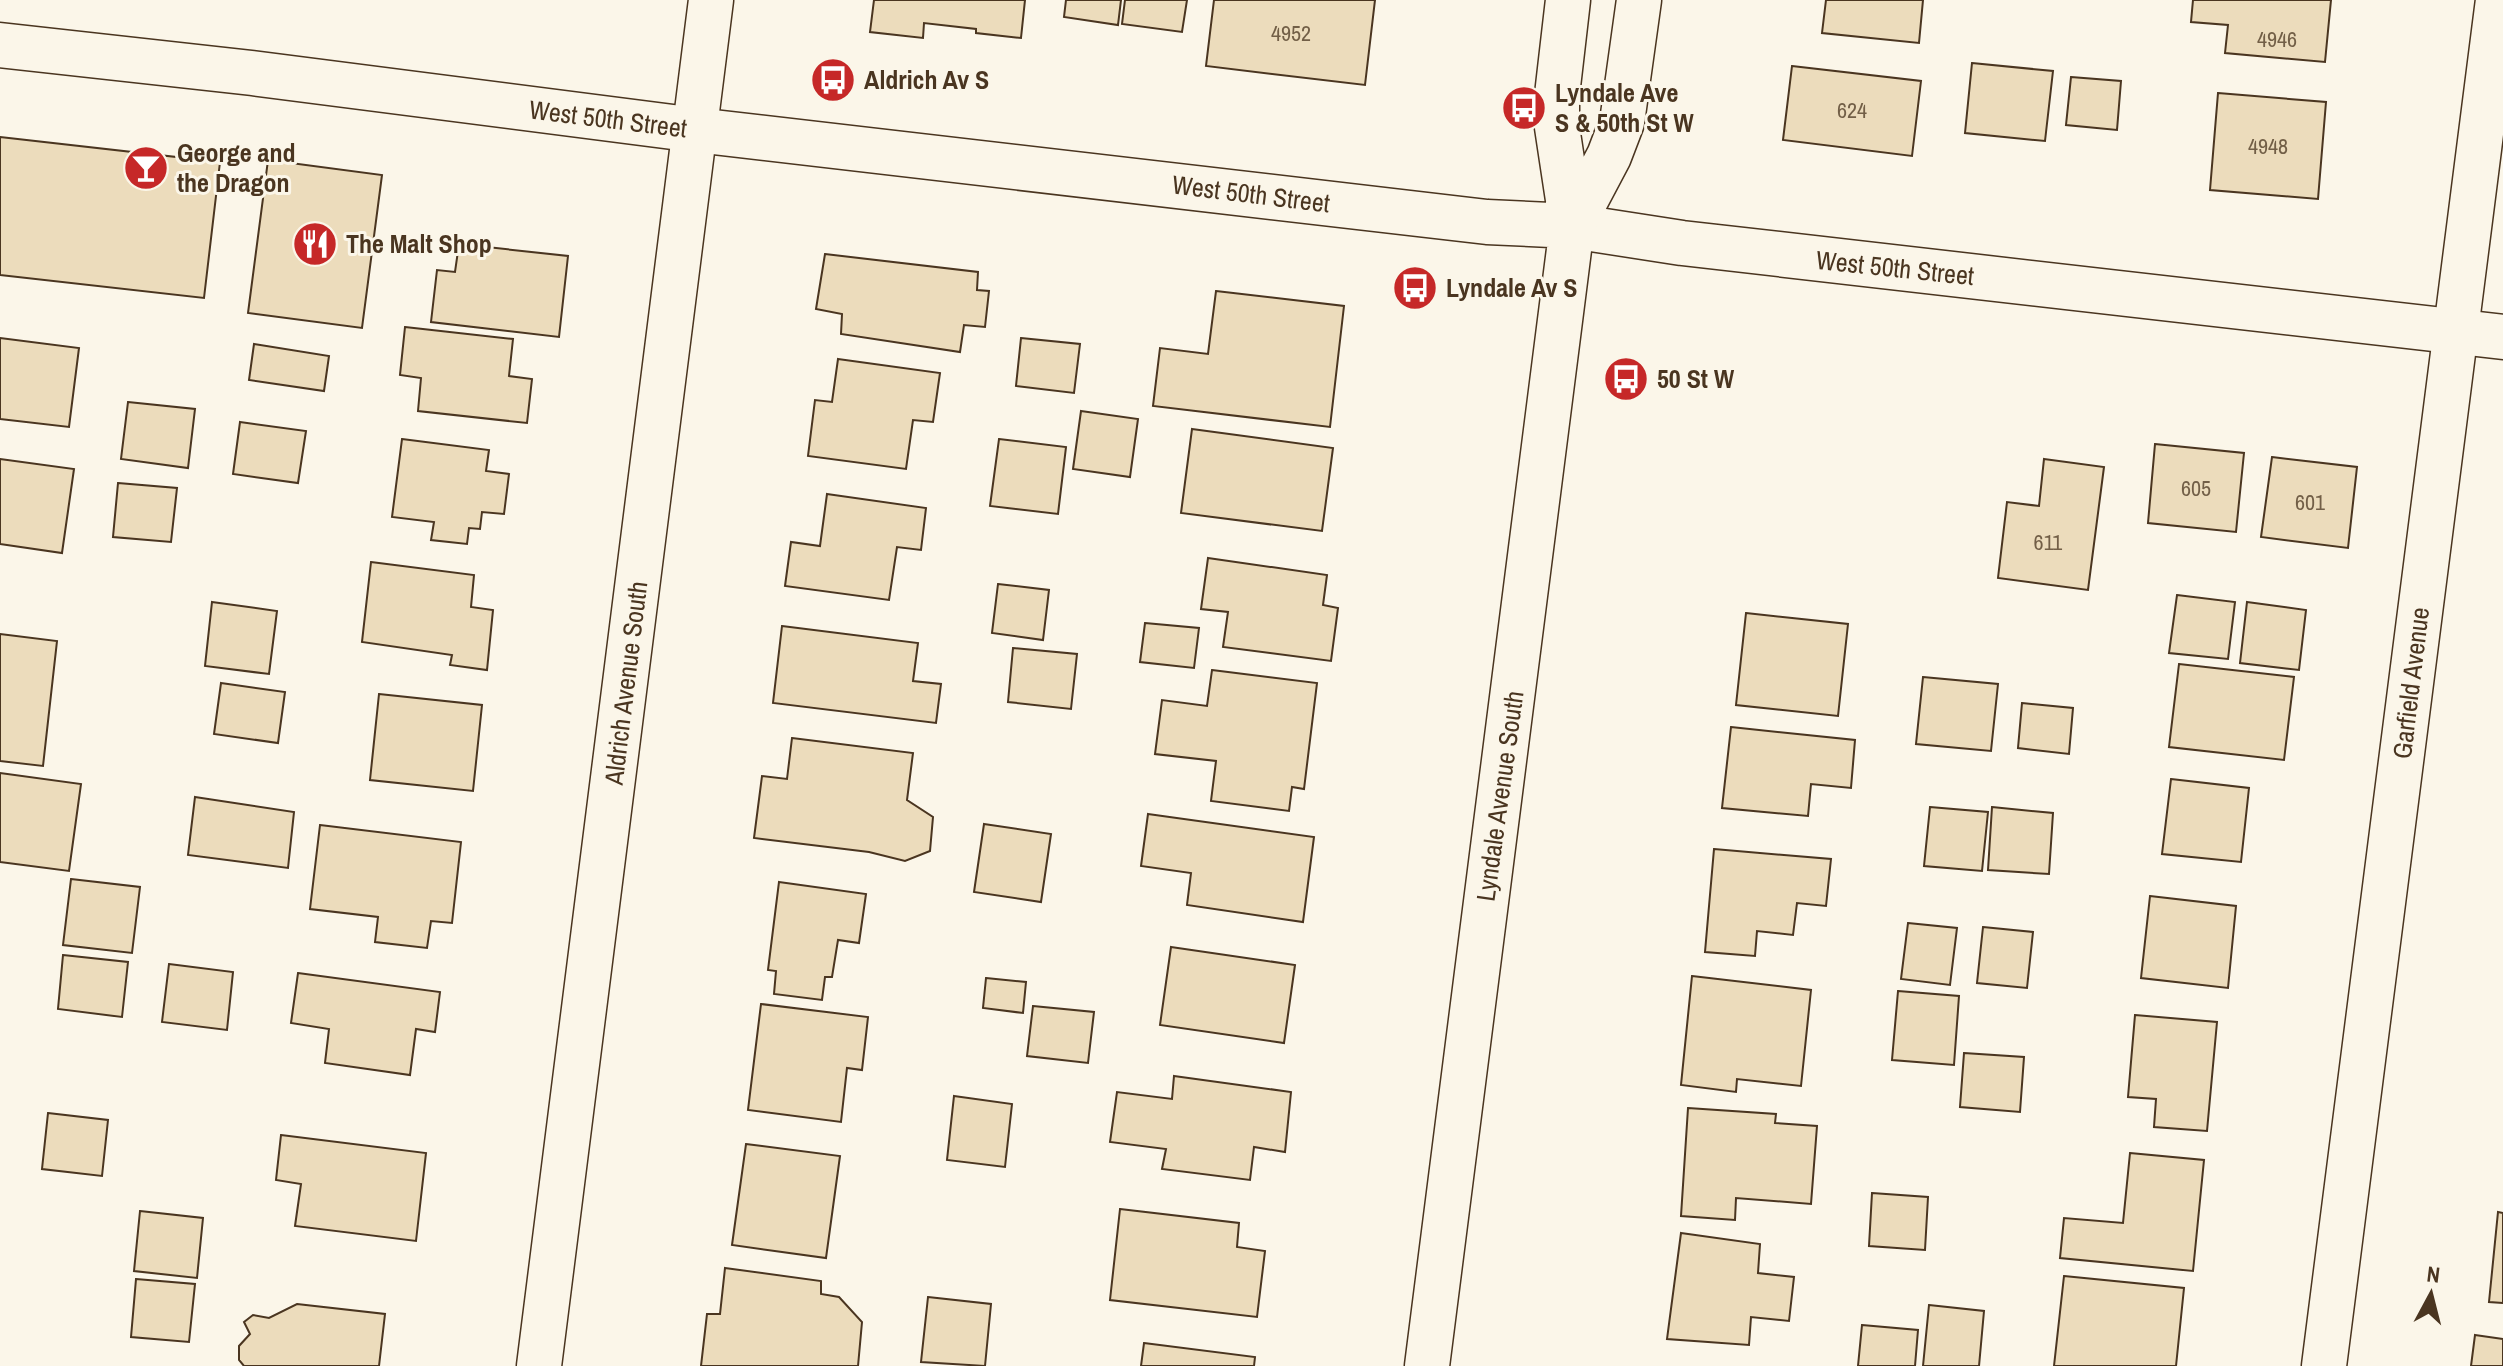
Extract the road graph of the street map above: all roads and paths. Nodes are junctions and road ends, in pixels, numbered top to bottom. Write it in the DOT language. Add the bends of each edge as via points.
graph roads {
  1 [pos="711,0"];
  2 [pos="1568,0"];
  3 [pos="1639,0"];
  4 [pos="2498,0"];
  5 [pos="0,45"];
  6 [pos="696,130"];
  7 [pos="1572,226"];
  8 [pos="2457,332"];
  9 [pos="2503,337"];
  10 [pos="539,1366"];
  11 [pos="1427,1366"];
  12 [pos="2324,1366"];
  1 -- 6 [label="street, Aldrich Avenue South"];
  2 -- 7 [label="street, Lyndale Avenue South" via="1557,127"];
  3 -- 7 [label="street, Lyndale Avenue South" via="1622,122"];
  4 -- 8 [label="street, Garfield Avenue"];
  5 -- 6 [label="street, West 50th Street"];
  6 -- 7 [label="street, West 50th Street" via="1487,222"];
  6 -- 10 [label="street, Aldrich Avenue South"];
  7 -- 8 [label="street, West 50th Street"];
  7 -- 11 [label="street, Lyndale Avenue South"];
  8 -- 9 [label="street, West 50th Street"];
  8 -- 12 [label="street, Garfield Avenue"];
}
